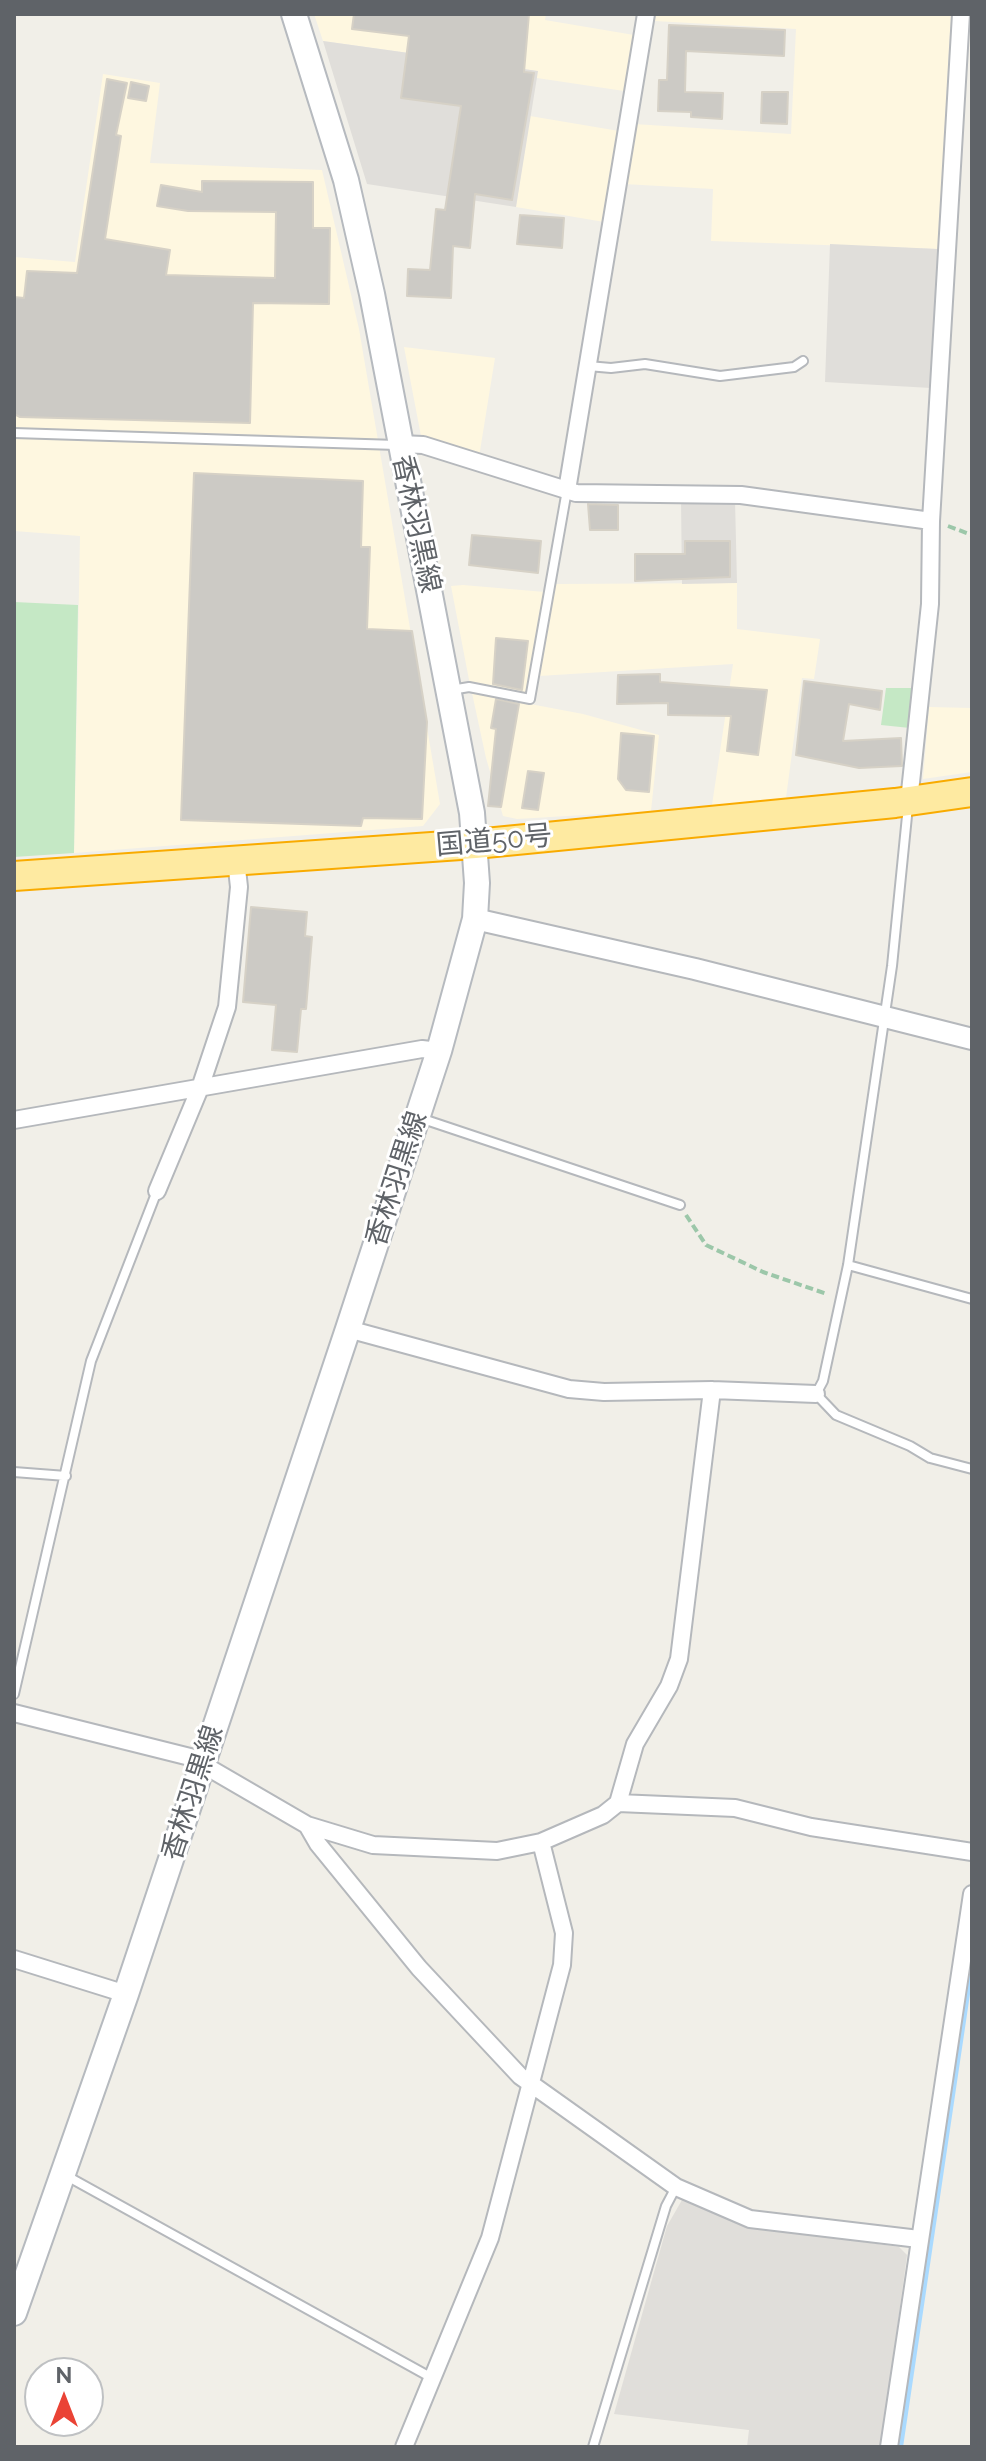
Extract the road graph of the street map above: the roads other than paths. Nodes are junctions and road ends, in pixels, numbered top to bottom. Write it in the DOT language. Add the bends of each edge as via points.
graph roads {
  1 [pos="294,14"];
  2 [pos="646,14"];
  3 [pos="961,14"];
  4 [pos="803,361"];
  5 [pos="587,366"];
  6 [pos="14,433"];
  7 [pos="400,444"];
  8 [pos="567,490"];
  9 [pos="936,522"];
  10 [pos="450,690"];
  11 [pos="972,792"];
  12 [pos="909,801"];
  13 [pos="475,844"];
  14 [pos="236,860"];
  15 [pos="14,876"];
  16 [pos="475,919"];
  17 [pos="882,1017"];
  18 [pos="972,1039"];
  19 [pos="439,1051"];
  20 [pos="200,1088"];
  21 [pos="417,1117"];
  22 [pos="14,1120"];
  23 [pos="157,1191"];
  24 [pos="680,1205"];
  25 [pos="848,1265"];
  26 [pos="972,1299"];
  27 [pos="348,1329"];
  28 [pos="712,1390"];
  29 [pos="816,1394"];
  30 [pos="972,1469"];
  31 [pos="14,1472"];
  32 [pos="66,1476"];
  33 [pos="14,1694"];
  34 [pos="14,1713"];
  35 [pos="203,1762"];
  36 [pos="618,1803"];
  37 [pos="307,1825"];
  38 [pos="541,1842"];
  39 [pos="972,1852"];
  40 [pos="972,1894"];
  41 [pos="14,1959"];
  42 [pos="126,1994"];
  43 [pos="531,2086"];
  44 [pos="61,2173"];
  45 [pos="676,2187"];
  46 [pos="919,2239"];
  47 [pos="14,2313"];
  48 [pos="432,2378"];
  49 [pos="404,2447"];
  50 [pos="593,2447"];
  51 [pos="889,2447"];
  1 -- 7 [label="main road, 香林羽黒線" via="346,180"];
  2 -- 5 [label="street"];
  3 -- 9 [label="street"];
  4 -- 5 [label="lane" via="794,367 720,376 645,364"];
  5 -- 8 [label="street"];
  6 -- 7 [label="lane"];
  7 -- 8 [label="street" via="423,445"];
  7 -- 10 [label="main road, 香林羽黒線"];
  8 -- 9 [label="street" via="741,495"];
  8 -- 10 [label="lane" via="530,699 469,687"];
  9 -- 12 [label="street"];
  10 -- 13 [label="main road, 香林羽黒線"];
  11 -- 12 [label="highway, 国道50号"];
  12 -- 13 [label="highway, 国道50号"];
  12 -- 17 [label="lane"];
  13 -- 14 [label="highway, 国道50号"];
  13 -- 16 [label="main road, 香林羽黒線"];
  14 -- 15 [label="highway, 国道50号"];
  14 -- 20 [label="street" via="232,983"];
  16 -- 17 [label="street"];
  16 -- 19 [label="main road, 香林羽黒線"];
  17 -- 18 [label="street"];
  17 -- 25 [label="lane"];
  19 -- 20 [label="street" via="422,1049"];
  19 -- 21 [label="main road, 香林羽黒線"];
  20 -- 22 [label="street"];
  20 -- 23 [label="street"];
  21 -- 24 [label="lane"];
  21 -- 27 [label="main road, 香林羽黒線"];
  23 -- 32 [label="lane" via="91,1361"];
  25 -- 26 [label="lane"];
  25 -- 29 [label="lane"];
  27 -- 28 [label="street" via="569,1389"];
  27 -- 35 [label="main road, 香林羽黒線"];
  28 -- 29 [label="street"];
  28 -- 36 [label="street" via="679,1659 635,1744"];
  29 -- 30 [label="lane" via="836,1415 930,1458"];
  31 -- 32 [label="lane"];
  32 -- 33 [label="lane"];
  34 -- 35 [label="street"];
  35 -- 37 [label="street"];
  35 -- 42 [label="main road, 香林羽黒線"];
  36 -- 38 [label="street"];
  36 -- 39 [label="street" via="735,1808 811,1827"];
  37 -- 38 [label="street" via="373,1845 409,1849 497,1851"];
  37 -- 43 [label="street" via="419,1968"];
  38 -- 43 [label="street" via="565,1951"];
  40 -- 46 [label="street"];
  41 -- 42 [label="street"];
  42 -- 44 [label="main road, 香林羽黒線"];
  43 -- 45 [label="street"];
  43 -- 48 [label="street" via="490,2238"];
  44 -- 47 [label="main road, 香林羽黒線"];
  44 -- 48 [label="lane"];
  45 -- 46 [label="street" via="750,2219"];
  45 -- 50 [label="lane"];
  46 -- 51 [label="street"];
  48 -- 49 [label="street"];
}
